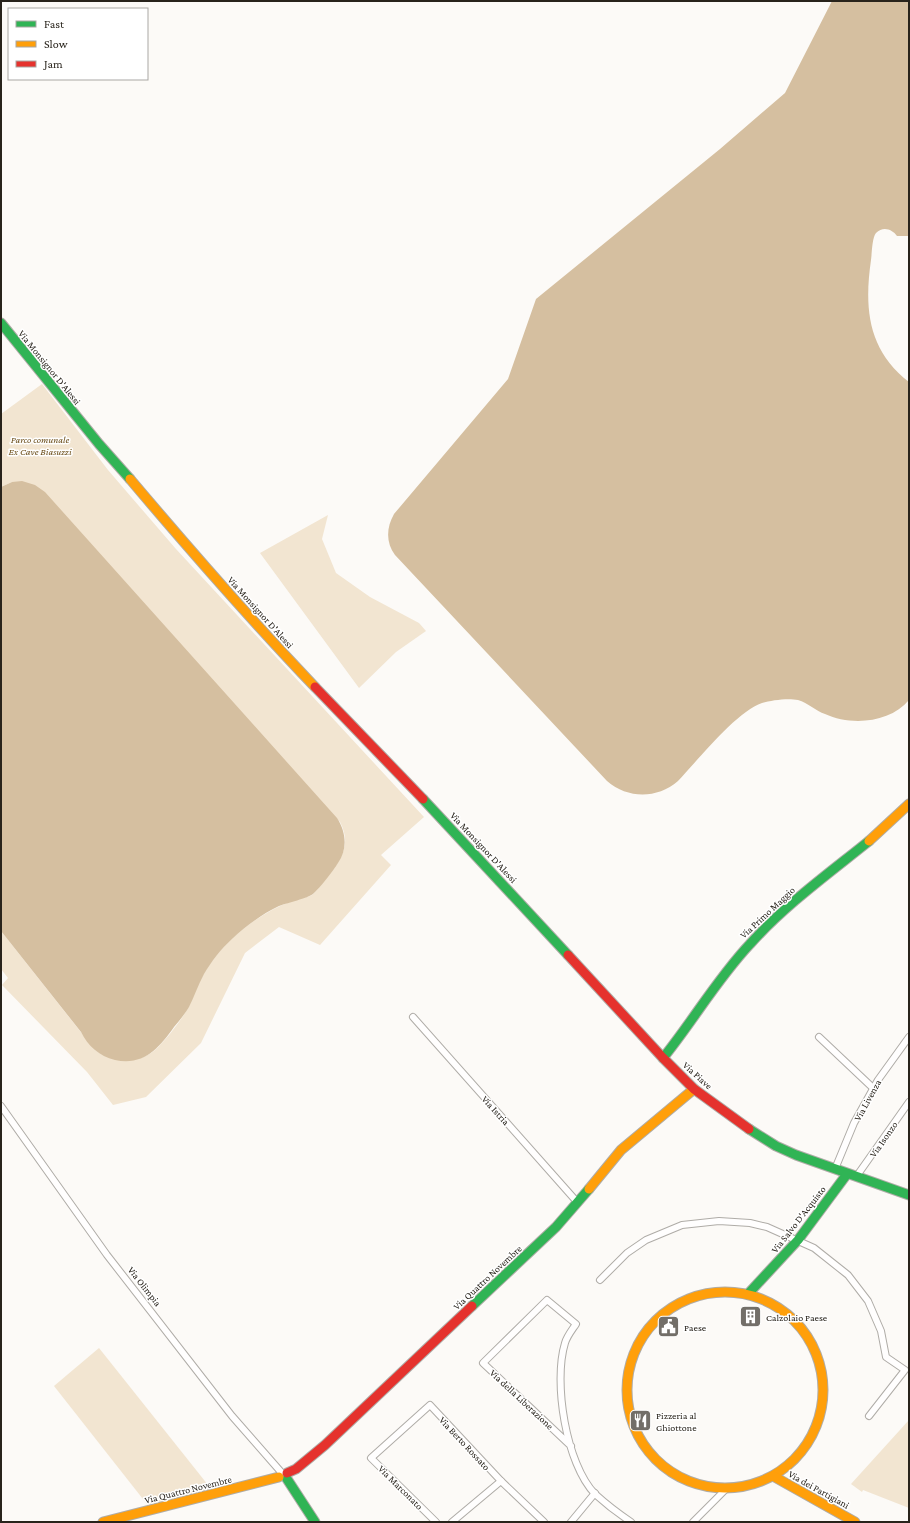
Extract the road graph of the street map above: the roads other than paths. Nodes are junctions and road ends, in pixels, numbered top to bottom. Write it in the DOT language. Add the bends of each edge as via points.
graph roads {
  1 [pos="1,323"];
  2 [pos="909,804"];
  3 [pos="520,902"];
  4 [pos="413,1017"];
  5 [pos="819,1037"];
  6 [pos="909,1037"];
  7 [pos="663,1058"];
  8 [pos="873,1088"];
  9 [pos="694,1089"];
  10 [pos="909,1102"];
  11 [pos="1,1106"];
  12 [pos="835,1169"];
  13 [pos="847,1174"];
  14 [pos="856,1177"];
  15 [pos="909,1195"];
  16 [pos="578,1203"];
  17 [pos="798,1240"];
  18 [pos="600,1280"];
  19 [pos="748,1294"];
  20 [pos="907,1368"];
  21 [pos="430,1405"];
  22 [pos="868,1416"];
  23 [pos="571,1446"];
  24 [pos="284,1475"];
  25 [pos="773,1476"];
  26 [pos="501,1481"];
  27 [pos="727,1488"];
  28 [pos="595,1493"];
  29 [pos="697,1520"];
  30 [pos="103,1522"];
  31 [pos="315,1522"];
  32 [pos="436,1522"];
  33 [pos="452,1522"];
  34 [pos="544,1522"];
  35 [pos="571,1522"];
  36 [pos="631,1522"];
  37 [pos="855,1522"];
  1 -- 3 [label="main road, Via Monsignor D'Alessi" via="98,444 193,553 284,654"];
  2 -- 7 [label="main road, Via Primo Maggio" via="886,827 818,880 742,951"];
  3 -- 7 [label="main road, Via Piave"];
  4 -- 16 [label="street, Via Istria"];
  5 -- 8 [label="street"];
  6 -- 8 [label="street, Via Livenza"];
  7 -- 9 [label="main road, Via Piave"];
  8 -- 12 [label="street, Via Livenza"];
  9 -- 12 [label="main road, Via Piave" via="776,1146"];
  9 -- 16 [label="main road, Via Quattro Novembre" via="621,1150"];
  10 -- 14 [label="street, Via Isonzo"];
  11 -- 24 [label="street, Via Olimpia" via="107,1255 232,1416"];
  12 -- 13 [label="main road, Via Piave"];
  13 -- 14 [label="main road, Via Piave"];
  13 -- 17 [label="main road, Via Salvo D'Acquisto"];
  14 -- 15 [label="main road, Via Piave"];
  16 -- 24 [label="main road, Via Quattro Novembre" via="556,1227 325,1445 296,1469"];
  17 -- 18 [label="street" via="750,1223 720,1221 682,1225 646,1240 627,1253"];
  17 -- 19 [label="main road, Via Salvo D'Acquisto"];
  17 -- 20 [label="street" via="814,1248 848,1275 868,1301 881,1331 886,1357"];
  19 -- 25 [label="main road" via="786,1313 801,1328 813,1346 820,1366 823,1387 815,1429 790,1463"];
  19 -- 27 [label="main road" via="713,1292 680,1302 665,1312 641,1338 633,1353 626,1388 632,1422 637,1433 649,1453 662,1466 687,1480 709,1487"];
  20 -- 22 [label="street"];
  21 -- 26 [label="street, Via Berto Rossato"];
  21 -- 32 [label="street, Via Marconato" via="371,1458"];
  23 -- 23 [label="street, Via della Liberazione" via="561,1405 560,1372 565,1342 576,1324 547,1300 483,1363"];
  23 -- 28 [label="street, Via della Liberazione" via="574,1459"];
  24 -- 30 [label="main road, Via Quattro Novembre"];
  24 -- 31 [label="main road, Via Olimpia"];
  25 -- 27 [label="main road" via="743,1487"];
  25 -- 37 [label="main road, Via dei Partigiani"];
  26 -- 33 [label="street"];
  26 -- 34 [label="street, Via Berto Rossato"];
  27 -- 29 [label="street"];
  28 -- 35 [label="street"];
  28 -- 36 [label="street, Via della Liberazione"];
}
